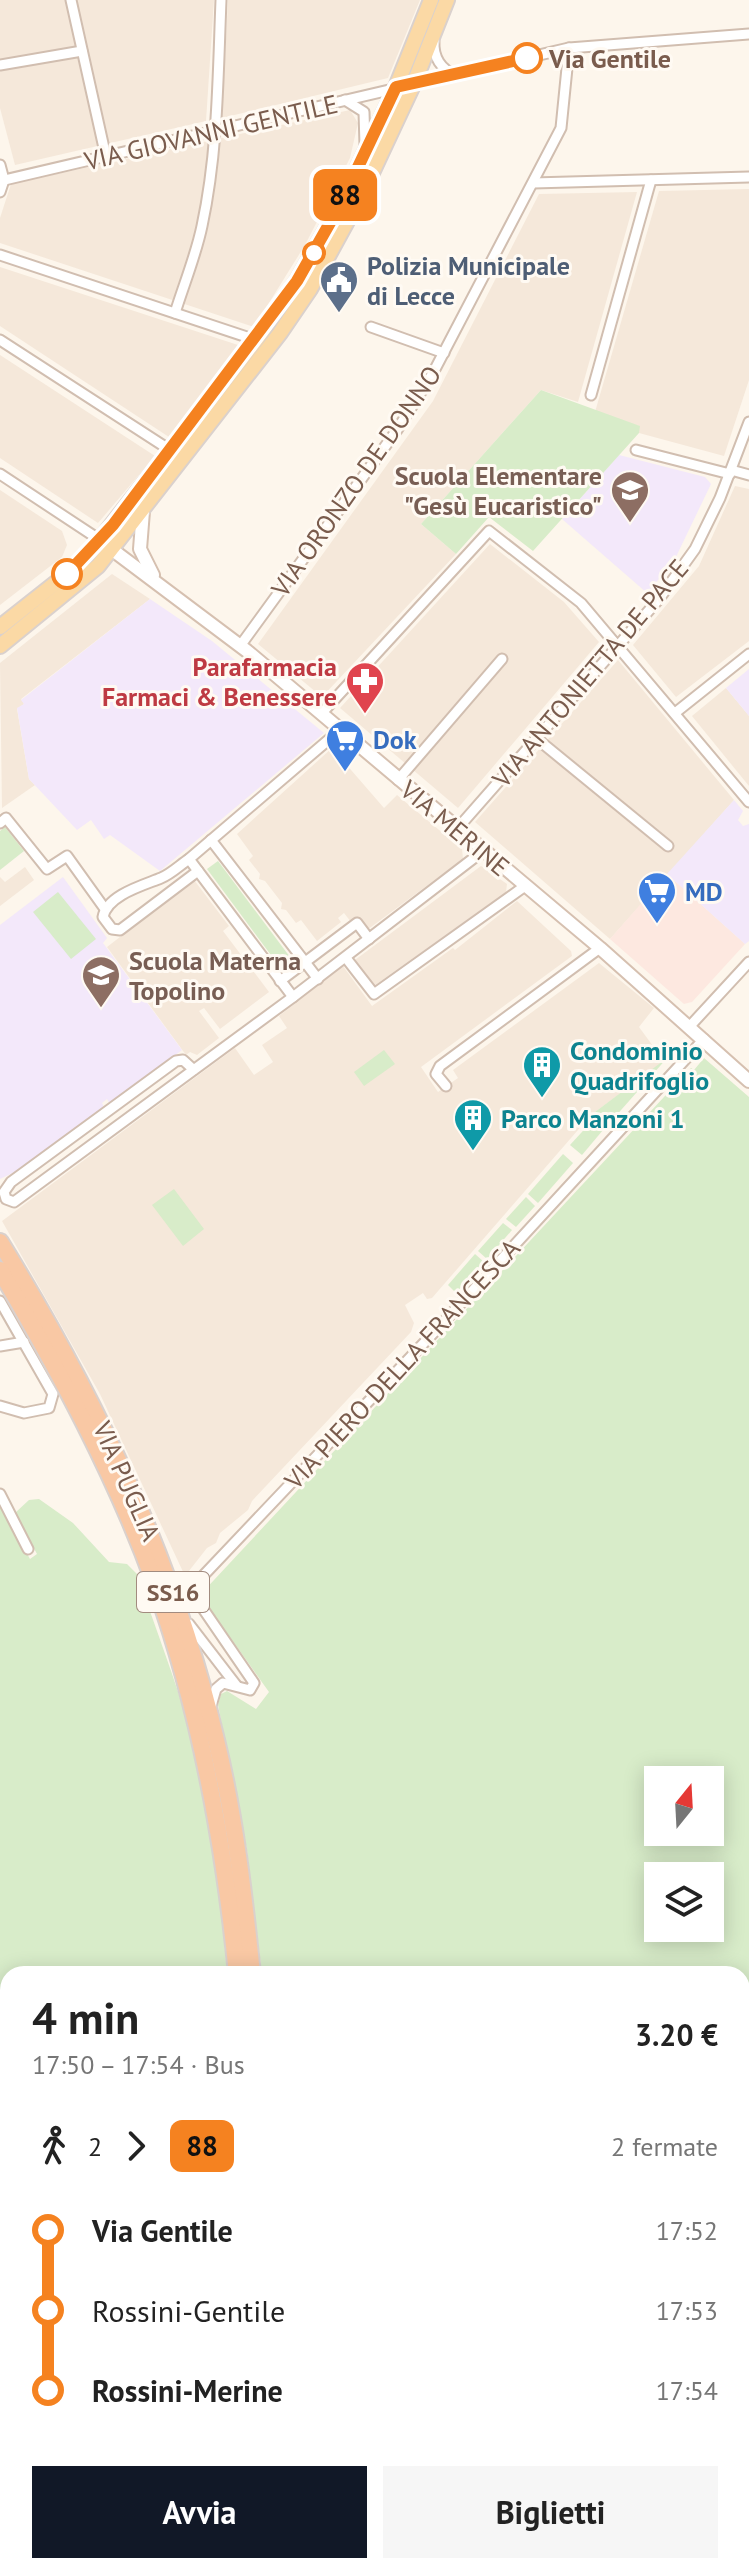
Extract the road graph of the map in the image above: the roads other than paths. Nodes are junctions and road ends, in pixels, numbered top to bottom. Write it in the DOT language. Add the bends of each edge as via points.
graph roads {
  1 [pos="71,0"];
  2 [pos="221,0"];
  3 [pos="431,0"];
  4 [pos="447,0"];
  5 [pos="434,34"];
  6 [pos="749,34"];
  7 [pos="569,48"];
  8 [pos="82,51"];
  9 [pos="0,65"];
  10 [pos="456,75"];
  11 [pos="414,83"];
  12 [pos="396,87"];
  13 [pos="345,100"];
  14 [pos="215,131"];
  15 [pos="364,155"];
  16 [pos="106,157"];
  17 [pos="0,165"];
  18 [pos="749,177"];
  19 [pos="2,180"];
  20 [pos="651,180"];
  21 [pos="533,183"];
  22 [pos="0,192"];
  23 [pos="0,255"];
  24 [pos="175,313"];
  25 [pos="371,327"];
  26 [pos="0,340"];
  27 [pos="256,340"];
  28 [pos="444,353"];
  29 [pos="591,395"];
  30 [pos="749,422"];
  31 [pos="170,450"];
  32 [pos="636,450"];
  33 [pos="730,472"];
  34 [pos="749,475"];
  35 [pos="1,477"];
  36 [pos="143,511"];
  37 [pos="107,545"];
  38 [pos="157,581"];
  39 [pos="0,627"];
  40 [pos="618,645"];
  41 [pos="0,646"];
  42 [pos="240,646"];
  43 [pos="749,654"];
  44 [pos="502,659"];
  45 [pos="675,713"];
  46 [pos="321,714"];
  47 [pos="340,730"];
  48 [pos="536,738"];
  49 [pos="398,780"];
  50 [pos="749,802"];
  51 [pos="0,823"];
  52 [pos="457,829"];
  53 [pos="211,840"];
  54 [pos="668,846"];
  55 [pos="483,851"];
  56 [pos="189,859"];
  57 [pos="198,871"];
  58 [pos="525,886"];
  59 [pos="105,909"];
  60 [pos="369,939"];
  61 [pos="600,948"];
  62 [pos="346,958"];
  63 [pos="305,962"];
  64 [pos="749,962"];
  65 [pos="318,979"];
  66 [pos="280,981"];
  67 [pos="293,997"];
  68 [pos="690,1026"];
  69 [pos="704,1039"];
  70 [pos="194,1070"];
  71 [pos="749,1081"];
  72 [pos="446,1086"];
  73 [pos="110,1110"];
  74 [pos="119,1124"];
  75 [pos="0,1242"];
  76 [pos="0,1270"];
  77 [pos="0,1301"];
  78 [pos="24,1342"];
  79 [pos="0,1346"];
  80 [pos="0,1406"];
  81 [pos="0,1494"];
  82 [pos="28,1549"];
  83 [pos="175,1598"];
  84 [pos="236,1685"];
  85 [pos="216,1739"];
  86 [pos="236,1966"];
  87 [pos="251,1966"];
  1 -- 8 [label="street"];
  2 -- 14 [label="street"];
  3 -- 12 [label="main road"];
  4 -- 5 [label="main road"];
  5 -- 10 [label="street" via="433,50"];
  5 -- 11 [label="main road"];
  6 -- 7 [label="street, VIA GIOVANNI GENTILE"];
  7 -- 10 [label="street, VIA GIOVANNI GENTILE"];
  7 -- 21 [label="street, VIA ORONZO DE DONNO" via="561,128"];
  8 -- 9 [label="street"];
  8 -- 16 [label="street"];
  10 -- 11 [label="street, VIA GIOVANNI GENTILE"];
  11 -- 12 [label="street, VIA GIOVANNI GENTILE"];
  11 -- 36 [label="main road" via="310,289"];
  12 -- 13 [label="street, VIA GIOVANNI GENTILE"];
  12 -- 15 [label="main road"];
  13 -- 14 [label="street, VIA GIOVANNI GENTILE"];
  13 -- 15 [label="street" via="364,112"];
  14 -- 16 [label="street, VIA GIOVANNI GENTILE"];
  14 -- 24 [label="street" via="202,228"];
  15 -- 27 [label="main road" via="314,253"];
  16 -- 19 [label="street, VIA GIOVANNI GENTILE"];
  17 -- 19 [label="street"];
  18 -- 20 [label="street"];
  19 -- 22 [label="street"];
  20 -- 21 [label="street"];
  20 -- 29 [label="street"];
  21 -- 28 [label="street, VIA ORONZO DE DONNO"];
  23 -- 24 [label="street"];
  24 -- 27 [label="street"];
  25 -- 28 [label="street"];
  26 -- 31 [label="street"];
  27 -- 31 [label="main road"];
  28 -- 42 [label="street, VIA ORONZO DE DONNO" via="397,430"];
  30 -- 33 [label="street, VIA ANTONIETTA DE PACE"];
  31 -- 37 [label="main road"];
  32 -- 33 [label="street"];
  33 -- 34 [label="street"];
  33 -- 40 [label="street, VIA ANTONIETTA DE PACE" via="695,549"];
  35 -- 37 [label="street"];
  36 -- 37 [label="main road"];
  36 -- 38 [label="main road, VIA MERINE" via="140,549"];
  37 -- 38 [label="main road, VIA MERINE"];
  37 -- 39 [label="main road"];
  37 -- 41 [label="main road" via="94,570"];
  38 -- 42 [label="main road, VIA MERINE"];
  40 -- 45 [label="street"];
  40 -- 46 [label="street" via="581,603 489,531"];
  40 -- 48 [label="street, VIA ANTONIETTA DE PACE"];
  42 -- 46 [label="main road, VIA MERINE"];
  43 -- 45 [label="street"];
  44 -- 49 [label="street"];
  45 -- 50 [label="street"];
  46 -- 47 [label="main road, VIA MERINE"];
  47 -- 49 [label="main road, VIA MERINE"];
  47 -- 53 [label="street"];
  48 -- 52 [label="street, VIA ANTONIETTA DE PACE"];
  48 -- 54 [label="street"];
  49 -- 52 [label="main road, VIA MERINE"];
  51 -- 59 [label="street" via="6,818 47,869 67,856"];
  52 -- 55 [label="main road, VIA MERINE"];
  53 -- 56 [label="street"];
  53 -- 63 [label="street"];
  55 -- 58 [label="main road, VIA MERINE"];
  55 -- 60 [label="street"];
  56 -- 57 [label="street"];
  56 -- 59 [label="street"];
  57 -- 59 [label="street" via="120,930 112,929 103,917"];
  57 -- 66 [label="street"];
  58 -- 61 [label="main road, VIA MERINE"];
  58 -- 62 [label="street" via="374,994"];
  60 -- 62 [label="street"];
  60 -- 63 [label="street" via="357,923"];
  61 -- 68 [label="main road, VIA MERINE"];
  61 -- 72 [label="street" via="440,1066 436,1074"];
  62 -- 65 [label="street"];
  63 -- 65 [label="street"];
  63 -- 66 [label="street"];
  64 -- 68 [label="street"];
  65 -- 67 [label="street"];
  66 -- 67 [label="street"];
  67 -- 70 [label="street"];
  68 -- 69 [label="main road, VIA MERINE"];
  69 -- 71 [label="main road, VIA MERINE"];
  69 -- 84 [label="street, VIA PIERO DELLA FRANCESCA" via="201,1578 195,1597 254,1683 250,1690"];
  70 -- 73 [label="street" via="183,1060 176,1061"];
  70 -- 74 [label="street"];
  73 -- 74 [label="street"];
  73 -- 74 [label="street" via="11,1182 6,1199 14,1202"];
  75 -- 83 [label="highway, VIA PUGLIA / SS16" via="113,1444"];
  76 -- 86 [label="highway, VIA PUGLIA / SS16" via="93,1437 155,1584 207,1769 228,1879"];
  77 -- 78 [label="street"];
  78 -- 79 [label="street"];
  78 -- 80 [label="street" via="53,1394 49,1408 24,1413"];
  81 -- 82 [label="street"];
  83 -- 84 [label="street" via="193,1632"];
  83 -- 85 [label="highway, VIA PUGLIA / SS16"];
  84 -- 85 [label="street, VIA PIERO DELLA FRANCESCA" via="223,1683 210,1702"];
  85 -- 87 [label="highway, VIA PUGLIA / SS16"];
}
